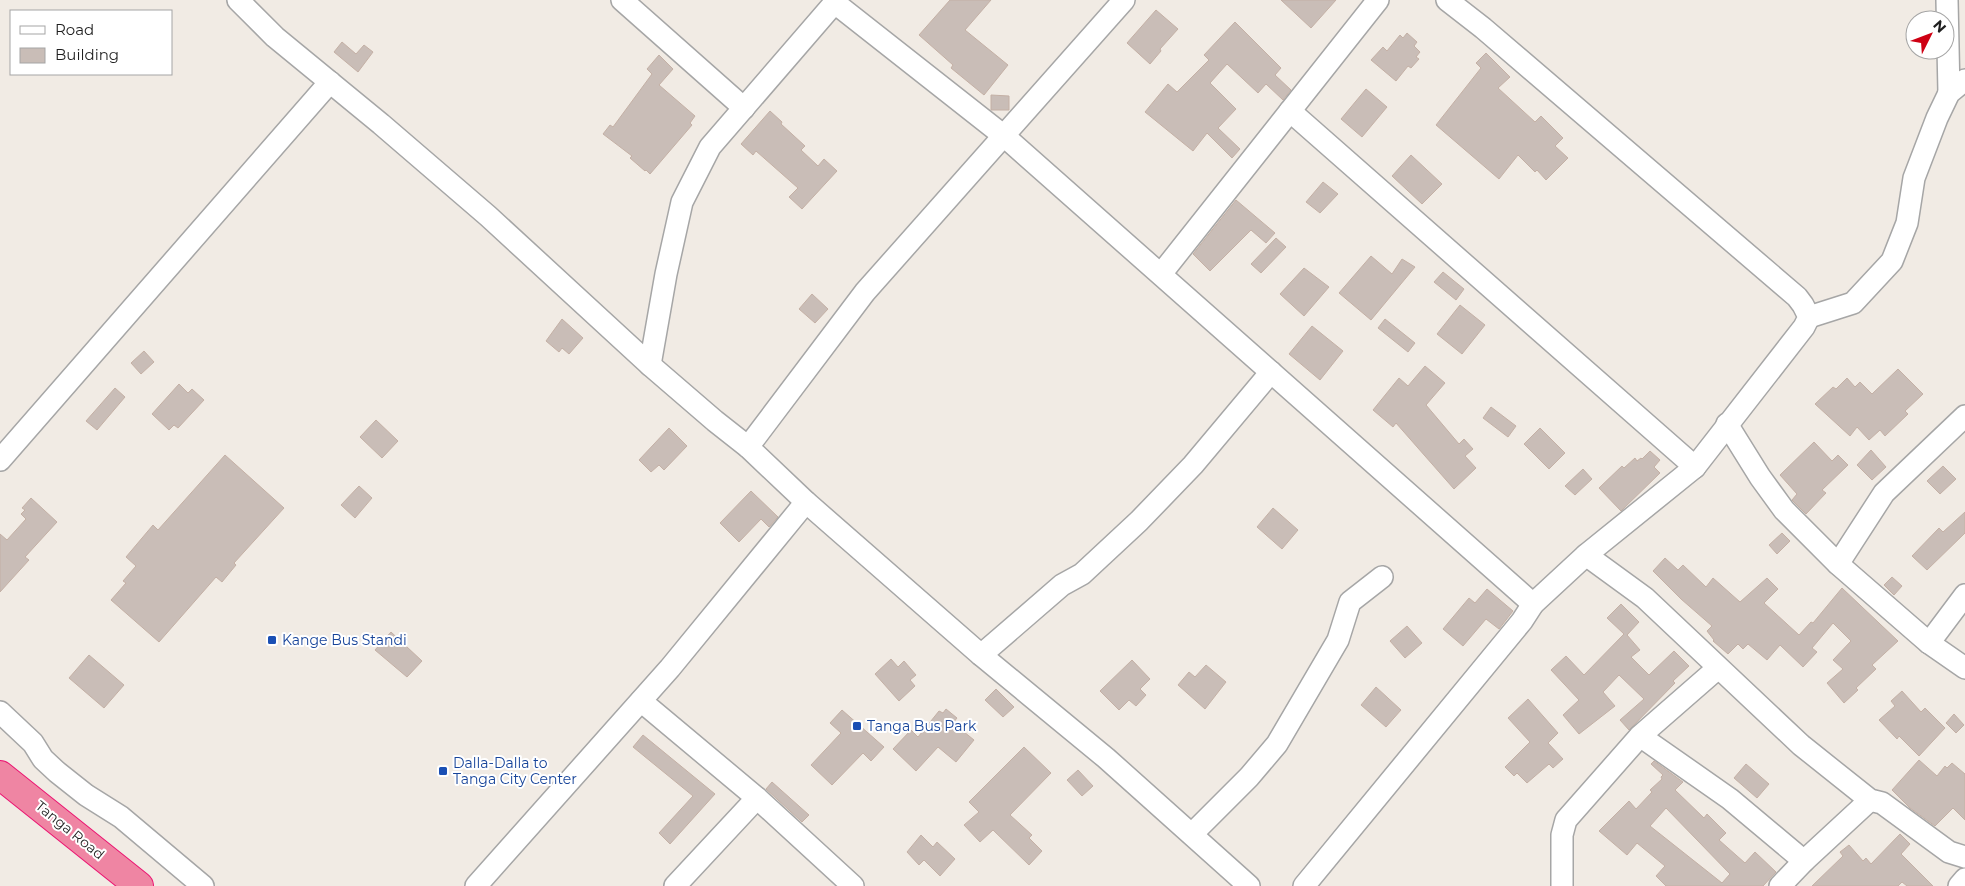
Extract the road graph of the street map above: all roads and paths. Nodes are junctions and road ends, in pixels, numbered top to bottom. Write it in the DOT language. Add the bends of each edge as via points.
graph roads {
  1 [pos="238,0"];
  2 [pos="622,0"];
  3 [pos="1124,0"];
  4 [pos="1378,0"];
  5 [pos="1447,0"];
  6 [pos="1947,0"];
  7 [pos="836,1"];
  8 [pos="330,82"];
  9 [pos="1957,86"];
  10 [pos="744,108"];
  11 [pos="1290,111"];
  12 [pos="1004,136"];
  13 [pos="1161,274"];
  14 [pos="1809,317"];
  15 [pos="650,365"];
  16 [pos="1271,372"];
  17 [pos="1965,416"];
  18 [pos="1728,424"];
  19 [pos="748,447"];
  20 [pos="0,460"];
  21 [pos="1695,467"];
  22 [pos="806,502"];
  23 [pos="1586,555"];
  24 [pos="1838,564"];
  25 [pos="1382,577"];
  26 [pos="1965,595"];
  27 [pos="1534,604"];
  28 [pos="1929,644"];
  29 [pos="981,655"];
  30 [pos="1718,668"];
  31 [pos="1965,668"];
  32 [pos="641,701"];
  33 [pos="0,712"];
  34 [pos="1640,736"];
  35 [pos="0,775"];
  36 [pos="757,798"];
  37 [pos="1870,800"];
  38 [pos="1192,834"];
  39 [pos="1965,857"];
  40 [pos="1804,861"];
  41 [pos="1965,880"];
  42 [pos="139,886"];
  43 [pos="203,886"];
  44 [pos="476,886"];
  45 [pos="675,886"];
  46 [pos="853,886"];
  47 [pos="1249,886"];
  48 [pos="1304,886"];
  49 [pos="1562,886"];
  50 [pos="1780,886"];
  51 [pos="1959,886"];
  1 -- 8 [label="street" via="275,37"];
  2 -- 10 [label="street"];
  3 -- 12 [label="street"];
  4 -- 11 [label="street"];
  5 -- 14 [label="street" via="1797,297"];
  6 -- 9 [label="street"];
  7 -- 10 [label="street"];
  7 -- 12 [label="street"];
  8 -- 15 [label="street" via="488,216"];
  8 -- 20 [label="street"];
  9 -- 14 [label="street" via="1914,178 1907,223 1892,261 1853,303"];
  10 -- 15 [label="street" via="710,147 682,202"];
  11 -- 13 [label="street"];
  11 -- 21 [label="street"];
  12 -- 13 [label="street"];
  12 -- 19 [label="street" via="865,292"];
  13 -- 16 [label="street"];
  14 -- 18 [label="street"];
  15 -- 19 [label="street"];
  16 -- 27 [label="street"];
  16 -- 29 [label="street" via="1193,465 1139,521 1082,574 1062,585"];
  17 -- 24 [label="street" via="1884,493"];
  18 -- 21 [label="street"];
  18 -- 24 [label="street" via="1784,510"];
  19 -- 22 [label="street"];
  21 -- 23 [label="street"];
  22 -- 29 [label="street"];
  22 -- 32 [label="street"];
  23 -- 27 [label="street"];
  23 -- 30 [label="street" via="1645,598"];
  24 -- 28 [label="street"];
  25 -- 38 [label="street" via="1350,602 1338,640 1277,744"];
  26 -- 28 [label="street"];
  27 -- 48 [label="street"];
  28 -- 31 [label="street"];
  29 -- 38 [label="street"];
  30 -- 34 [label="street"];
  30 -- 37 [label="street" via="1800,745"];
  32 -- 36 [label="street"];
  32 -- 44 [label="street"];
  33 -- 43 [label="street" via="33,743 57,772 121,817"];
  34 -- 40 [label="street" via="1730,799"];
  34 -- 49 [label="street" via="1566,820 1562,835"];
  35 -- 42 [label="highway, Tanga Road"];
  36 -- 45 [label="street"];
  36 -- 46 [label="street"];
  37 -- 39 [label="street" via="1882,803 1949,852"];
  37 -- 40 [label="street"];
  38 -- 47 [label="street"];
  40 -- 50 [label="street"];
  41 -- 51 [label="street"];
}
